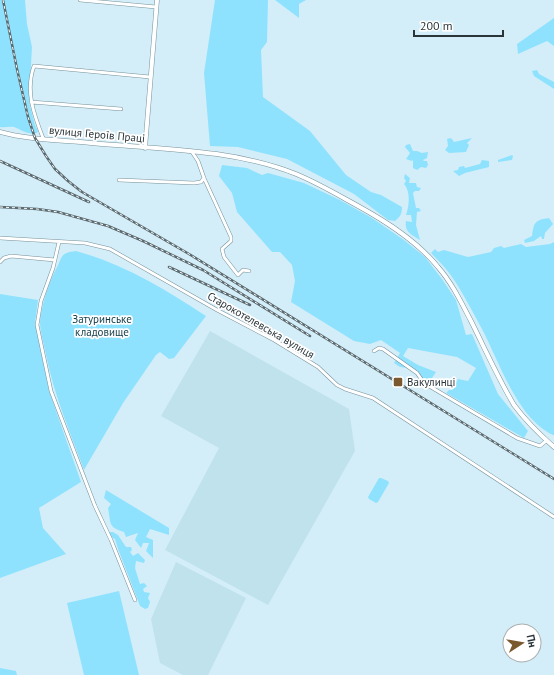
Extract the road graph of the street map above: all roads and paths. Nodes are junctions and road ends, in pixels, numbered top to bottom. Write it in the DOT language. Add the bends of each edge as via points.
graph roads {
  1 [pos="80,0"];
  2 [pos="157,0"];
  3 [pos="156,7"];
  4 [pos="150,77"];
  5 [pos="31,102"];
  6 [pos="121,109"];
  7 [pos="0,132"];
  8 [pos="43,138"];
  9 [pos="144,148"];
  10 [pos="192,152"];
  11 [pos="204,178"];
  12 [pos="119,180"];
  13 [pos="0,238"];
  14 [pos="59,242"];
  15 [pos="55,260"];
  16 [pos="0,262"];
  17 [pos="249,271"];
  18 [pos="374,351"];
  19 [pos="546,441"];
  20 [pos="554,447"];
  21 [pos="554,517"];
  22 [pos="135,600"];
  1 -- 3 [label="street"];
  2 -- 3 [label="main road"];
  3 -- 4 [label="main road"];
  4 -- 5 [label="street" via="34,66"];
  4 -- 9 [label="main road"];
  5 -- 6 [label="street"];
  5 -- 8 [label="street"];
  7 -- 8 [label="main road, вулиця Героїв Праці"];
  8 -- 9 [label="main road, вулиця Героїв Праці"];
  9 -- 10 [label="main road, вулиця Героїв Праці"];
  10 -- 11 [label="street"];
  10 -- 19 [label="main road, вулиця Героїв Праці" via="267,165 296,174 380,219 406,236 441,270 455,291 514,405"];
  11 -- 12 [label="street" via="201,182 194,183"];
  11 -- 17 [label="street" via="231,237 231,241 222,249 224,257 238,275 243,270"];
  13 -- 14 [label="street, Старокотелевська вулиця"];
  14 -- 15 [label="street"];
  14 -- 21 [label="street, Старокотелевська вулиця" via="85,243 110,249 274,340 318,367 337,385 373,398"];
  15 -- 16 [label="street" via="11,256"];
  15 -- 22 [label="street" via="41,301 37,325 51,391 95,506"];
  18 -- 19 [label="street" via="383,349 417,372 424,383 517,438 540,446"];
  19 -- 20 [label="main road, вулиця Героїв Праці"];
}
